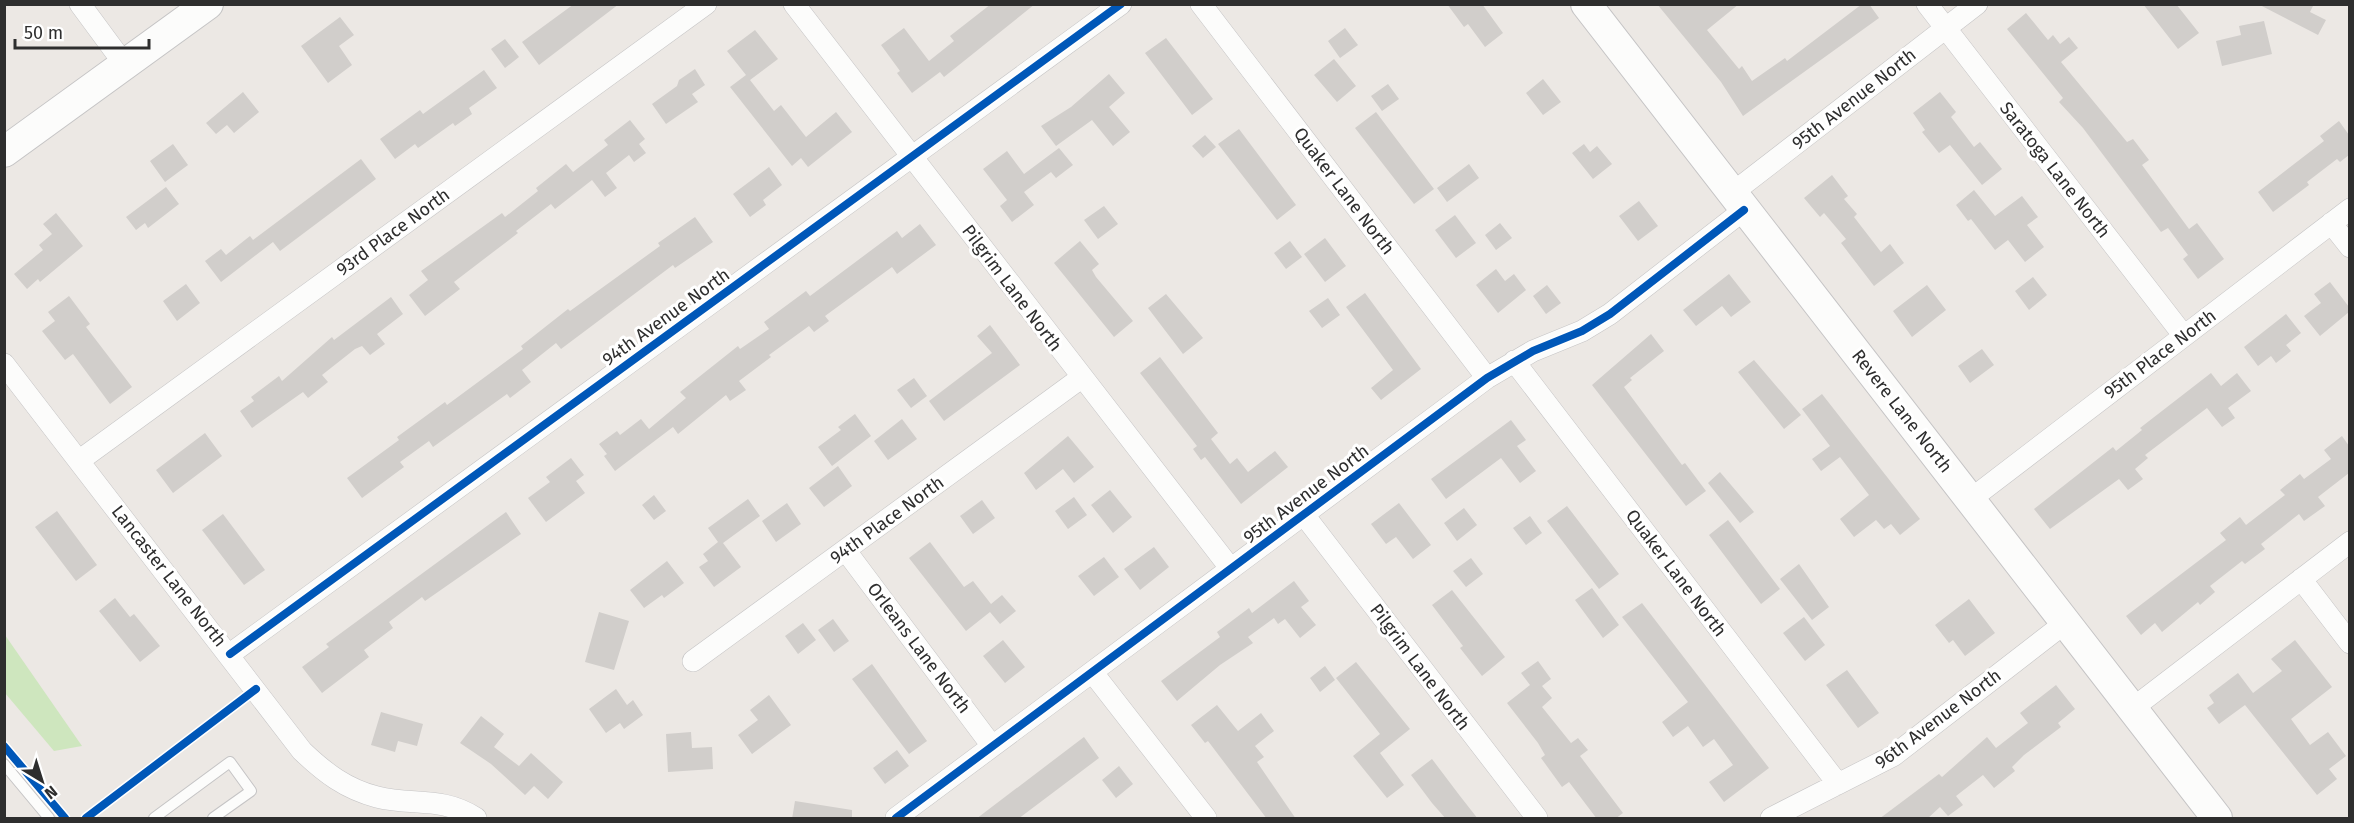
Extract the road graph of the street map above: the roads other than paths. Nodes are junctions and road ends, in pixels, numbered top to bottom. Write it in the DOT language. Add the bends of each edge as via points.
graph roads {
  1 [pos="80,4"];
  2 [pos="208,4"];
  3 [pos="706,4"];
  4 [pos="795,4"];
  5 [pos="1121,4"];
  6 [pos="1201,4"];
  7 [pos="1586,4"];
  8 [pos="1927,4"];
  9 [pos="1977,4"];
  10 [pos="1946,29"];
  11 [pos="125,65"];
  12 [pos="4,152"];
  13 [pos="912,157"];
  14 [pos="1738,202"];
  15 [pos="2349,209"];
  16 [pos="2331,224"];
  17 [pos="2349,247"];
  18 [pos="2184,336"];
  19 [pos="1514,361"];
  20 [pos="4,364"];
  21 [pos="1081,378"];
  22 [pos="1487,378"];
  23 [pos="80,460"];
  24 [pos="1971,499"];
  25 [pos="1304,515"];
  26 [pos="2349,542"];
  27 [pos="846,551"];
  28 [pos="1231,569"];
  29 [pos="2301,579"];
  30 [pos="2065,622"];
  31 [pos="2349,643"];
  32 [pos="230,654"];
  33 [pos="693,661"];
  34 [pos="1093,673"];
  35 [pos="2133,708"];
  36 [pos="992,746"];
  37 [pos="4,764"];
  38 [pos="1839,784"];
  39 [pos="49,819"];
  40 [pos="154,819"];
  41 [pos="213,819"];
  42 [pos="476,819"];
  43 [pos="896,819"];
  44 [pos="1206,819"];
  45 [pos="1537,819"];
  46 [pos="1771,819"];
  47 [pos="2217,819"];
  1 -- 11 [label="street"];
  2 -- 11 [label="street"];
  3 -- 23 [label="street, 93rd Place North"];
  4 -- 13 [label="street, Pilgrim Lane North"];
  5 -- 13 [label="street, 94th Avenue North"];
  6 -- 22 [label="street, Quaker Lane North"];
  7 -- 14 [label="street, Revere Lane North"];
  8 -- 10 [label="street, Saratoga Lane North"];
  9 -- 10 [label="street, 95th Avenue North"];
  10 -- 14 [label="street, 95th Avenue North"];
  10 -- 18 [label="street, Saratoga Lane North"];
  11 -- 12 [label="street"];
  13 -- 21 [label="street, Pilgrim Lane North"];
  13 -- 32 [label="street, 94th Avenue North"];
  14 -- 19 [label="street, 95th Avenue North" via="1610,314"];
  14 -- 24 [label="street, Revere Lane North"];
  15 -- 16 [label="street, 95th Place North"];
  16 -- 17 [label="street"];
  16 -- 18 [label="street, 95th Place North"];
  18 -- 24 [label="street, 95th Place North"];
  19 -- 22 [label="street, 95th Avenue North"];
  19 -- 38 [label="street, Quaker Lane North"];
  20 -- 23 [label="street, Lancaster Lane North"];
  21 -- 27 [label="street, 94th Place North"];
  21 -- 28 [label="street, Pilgrim Lane North"];
  22 -- 25 [label="street, 95th Avenue North"];
  23 -- 32 [label="street, Lancaster Lane North"];
  24 -- 30 [label="street, Revere Lane North"];
  25 -- 28 [label="street, 95th Avenue North"];
  25 -- 45 [label="street, Pilgrim Lane North"];
  26 -- 29 [label="street"];
  27 -- 33 [label="street, 94th Place North"];
  27 -- 36 [label="street, Orleans Lane North"];
  28 -- 34 [label="street, 95th Avenue North"];
  29 -- 31 [label="street"];
  29 -- 35 [label="street"];
  30 -- 35 [label="street, Revere Lane North"];
  30 -- 38 [label="street, 96th Avenue North" via="1893,756"];
  32 -- 42 [label="street, Lancaster Lane North" via="303,751 324,772 348,788 378,798 436,802"];
  34 -- 36 [label="street, 95th Avenue North"];
  34 -- 44 [label="street"];
  35 -- 47 [label="street, Revere Lane North"];
  36 -- 43 [label="street, 95th Avenue North"];
  37 -- 39 [label="lane"];
  38 -- 46 [label="street, 96th Avenue North"];
  40 -- 41 [label="lane" via="230,762 251,791"];
}
